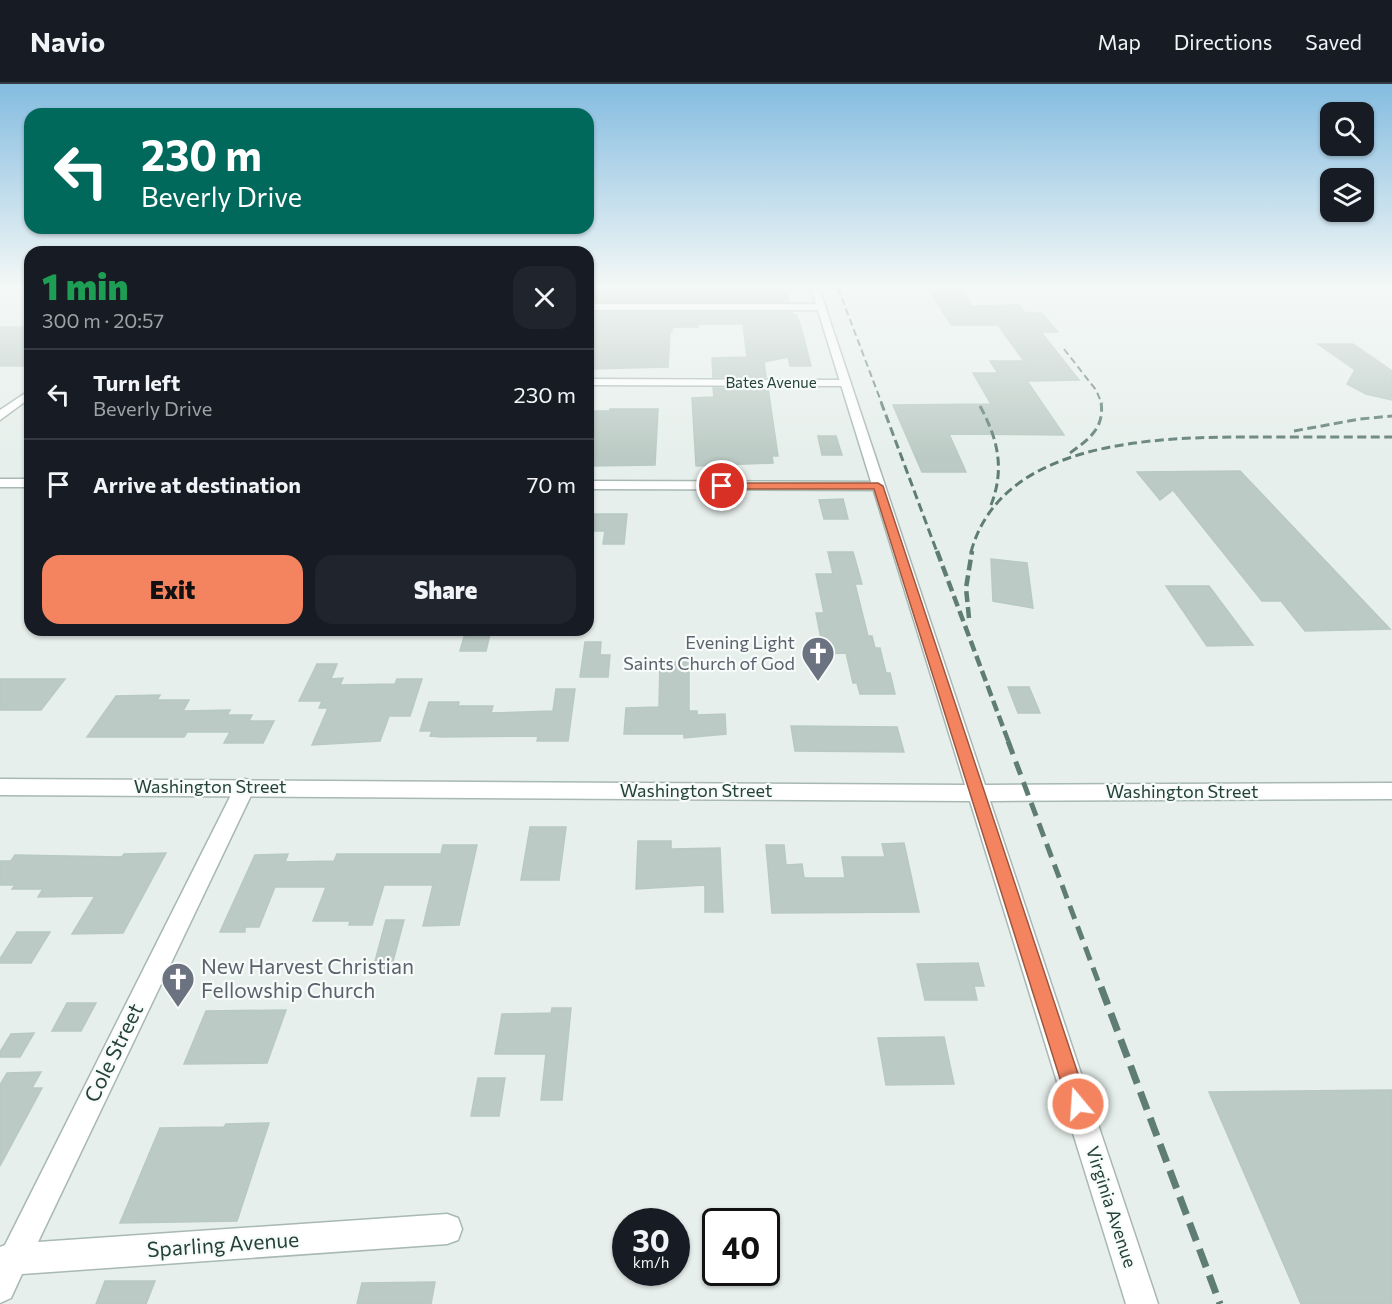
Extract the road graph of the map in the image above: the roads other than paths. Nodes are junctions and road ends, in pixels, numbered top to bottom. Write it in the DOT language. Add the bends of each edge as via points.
graph roads {
  1 [pos="833,345"];
  2 [pos="594,382"];
  3 [pos="845,383"];
  4 [pos="24,398"];
  5 [pos="0,416"];
  6 [pos="0,483"];
  7 [pos="24,483"];
  8 [pos="594,485"];
  9 [pos="878,486"];
  10 [pos="0,787"];
  11 [pos="245,787"];
  12 [pos="1392,791"];
  13 [pos="978,793"];
  14 [pos="447,1229"];
  15 [pos="7,1260"];
  16 [pos="0,1287"];
  17 [pos="1142,1304"];
  1 -- 3 [label="street, Virginia Avenue"];
  2 -- 3 [label="street, Bates Avenue"];
  3 -- 9 [label="street, Virginia Avenue"];
  4 -- 5 [label="street"];
  6 -- 7 [label="street"];
  8 -- 9 [label="street"];
  9 -- 13 [label="street, Virginia Avenue"];
  10 -- 11 [label="street, Washington Street"];
  11 -- 13 [label="street, Washington Street"];
  11 -- 15 [label="street, Cole Street"];
  12 -- 13 [label="street, Washington Street"];
  13 -- 17 [label="street, Virginia Avenue"];
  14 -- 15 [label="street, Sparling Avenue"];
  15 -- 16 [label="street, Cole Street"];
}
